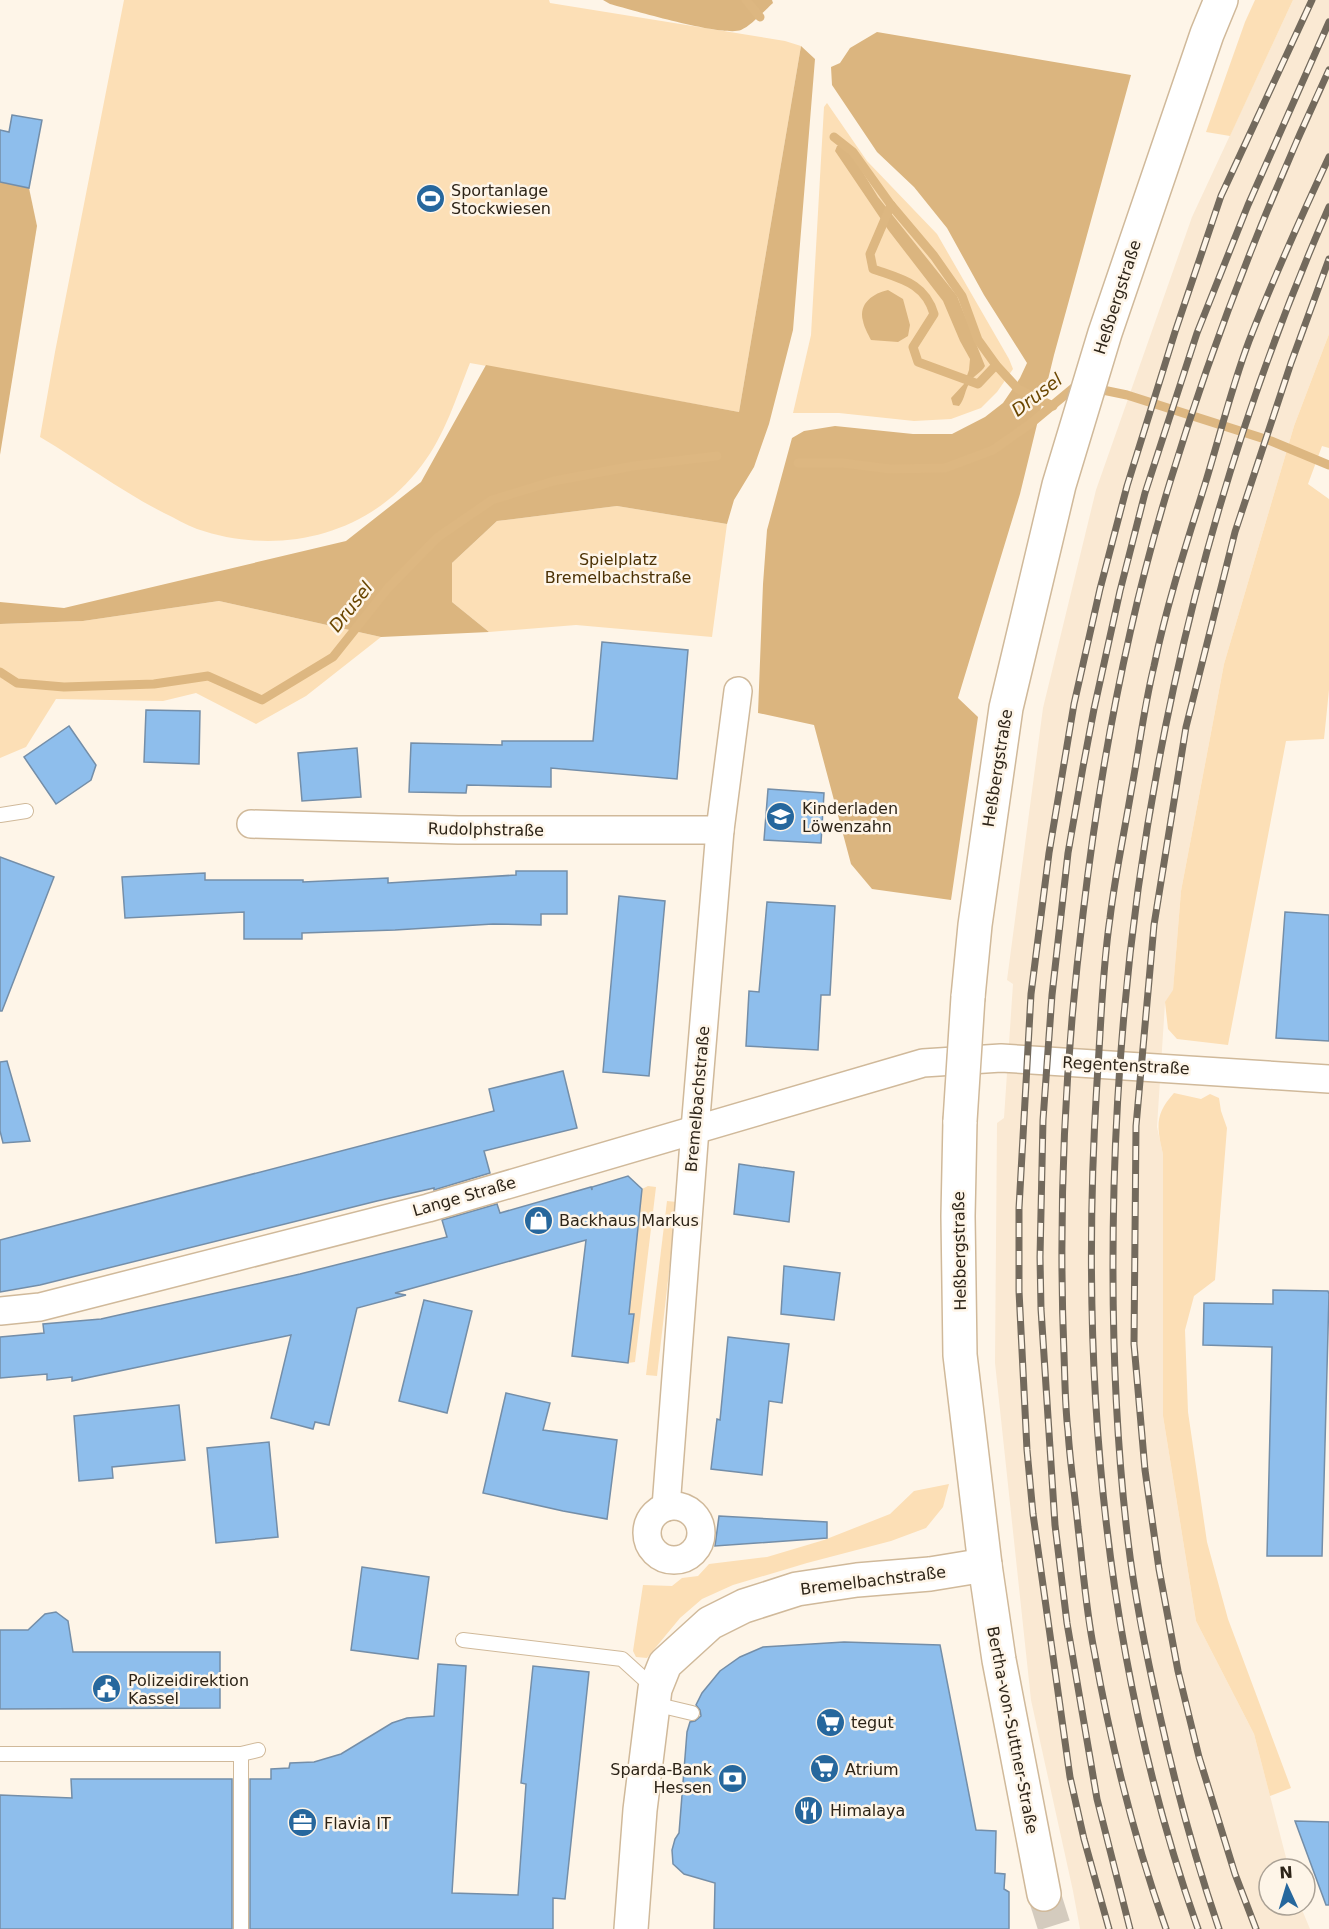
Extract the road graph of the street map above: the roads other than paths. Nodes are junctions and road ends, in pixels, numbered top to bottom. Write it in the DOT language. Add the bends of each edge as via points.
graph roads {
  1 [pos="1221,0"];
  2 [pos="738,691"];
  3 [pos="26,811"];
  4 [pos="0,815"];
  5 [pos="251,824"];
  6 [pos="720,830"];
  7 [pos="923,1063"];
  8 [pos="1329,1079"];
  9 [pos="695,1129"];
  10 [pos="0,1311"];
  11 [pos="666,1507"];
  12 [pos="985,1565"];
  13 [pos="463,1640"];
  14 [pos="655,1696"];
  15 [pos="692,1713"];
  16 [pos="258,1750"];
  17 [pos="0,1754"];
  18 [pos="241,1754"];
  19 [pos="1044,1894"];
  20 [pos="241,1929"];
  21 [pos="631,1929"];
  1 -- 12 [label="main road, Heßbergstraße, bridge" via="1105,333 1059,485 1006,708 976,913 960,1121 960,1355"];
  2 -- 6 [label="street, Bremelbachstraße"];
  3 -- 4 [label="lane"];
  5 -- 6 [label="street, Rudolphstraße" via="458,830"];
  6 -- 9 [label="street, Bremelbachstraße"];
  7 -- 8 [label="street, Regentenstraße" via="1001,1058"];
  7 -- 9 [label="street, Lange Straße"];
  9 -- 10 [label="street, Lange Straße" via="428,1208 40,1307"];
  9 -- 11 [label="street, Bremelbachstraße"];
  12 -- 14 [label="main road, Bremelbachstraße" via="797,1589 744,1606 710,1623 682,1646 665,1664"];
  12 -- 19 [label="main road, Bertha-von-Suttner-Straße"];
  13 -- 14 [label="lane" via="622,1659"];
  14 -- 15 [label="lane"];
  14 -- 21 [label="main road, Bremelbachstraße" via="640,1810"];
  16 -- 18 [label="lane"];
  17 -- 18 [label="lane"];
  18 -- 20 [label="lane"];
}
